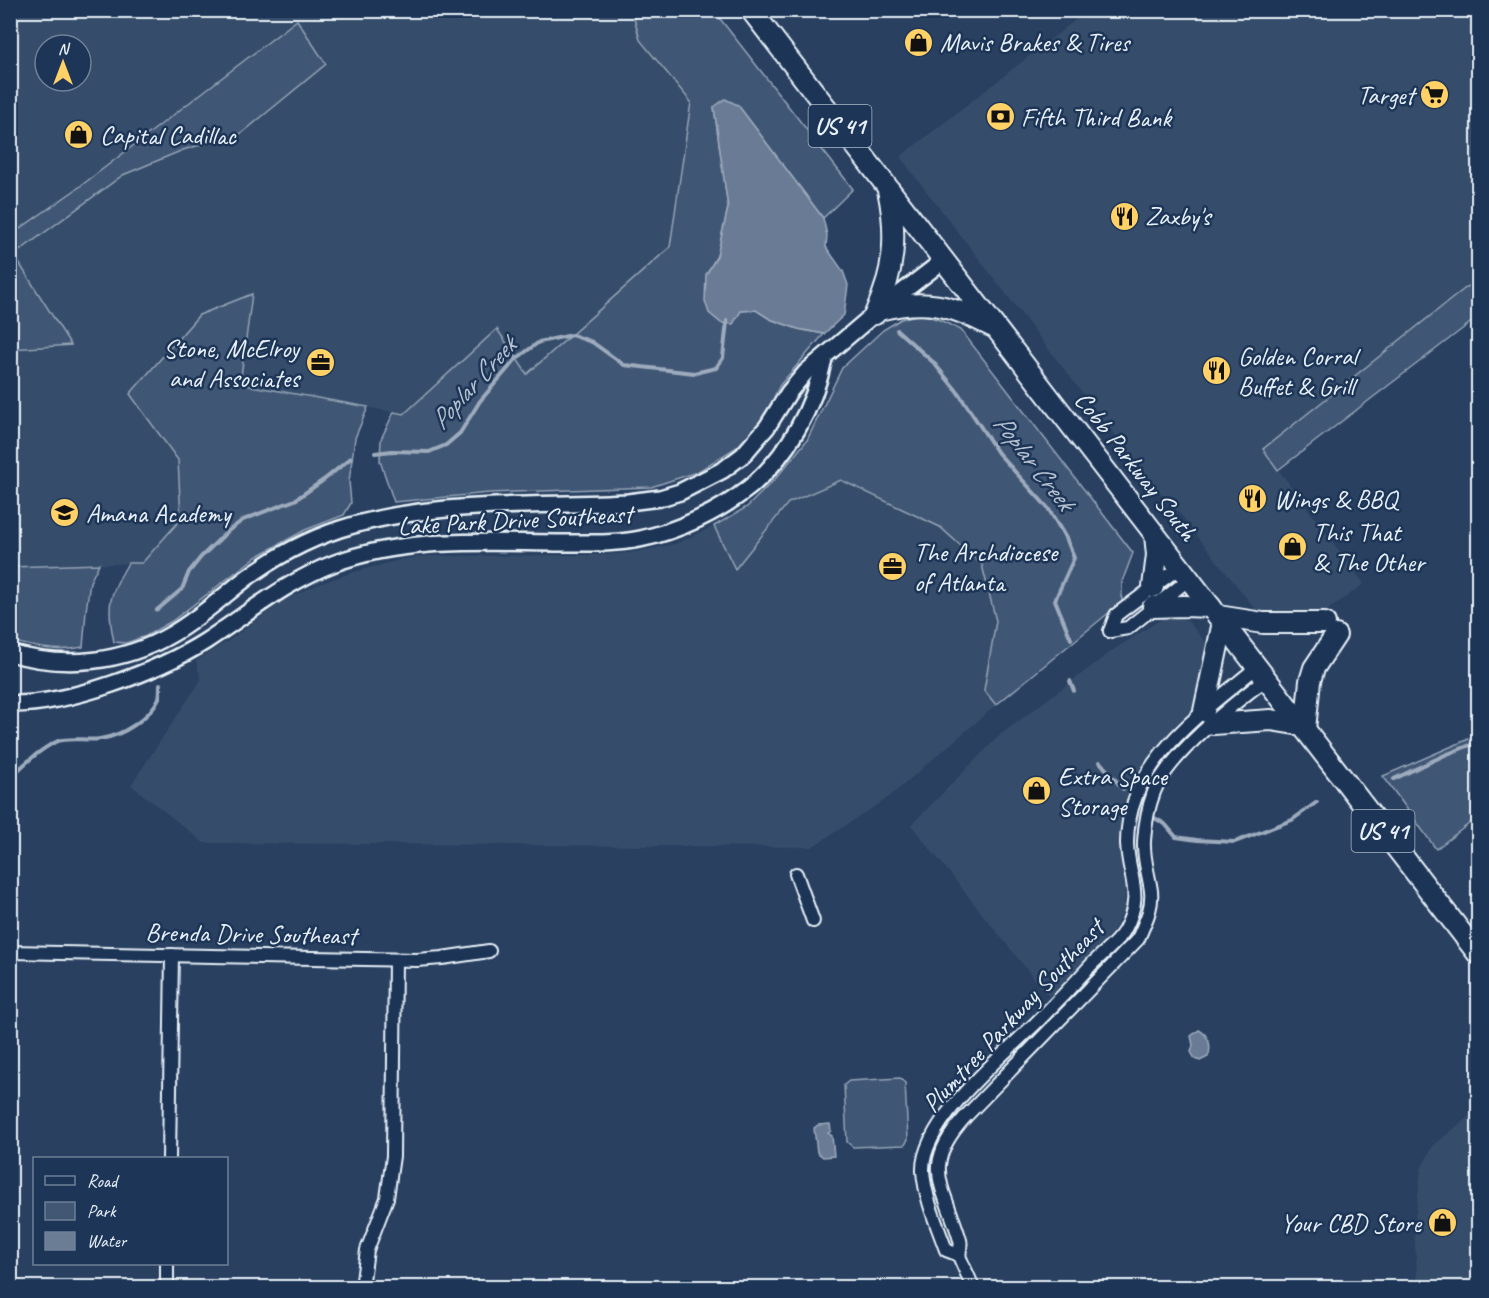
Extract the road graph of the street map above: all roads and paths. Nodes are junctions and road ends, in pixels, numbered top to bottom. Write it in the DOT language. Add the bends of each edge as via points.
graph roads {
  1 [pos="751,10"];
  2 [pos="888,188"];
  3 [pos="944,260"];
  4 [pos="877,312"];
  5 [pos="996,329"];
  6 [pos="824,358"];
  7 [pos="1155,535"];
  8 [pos="1185,573"];
  9 [pos="1154,587"];
  10 [pos="1153,607"];
  11 [pos="1217,615"];
  12 [pos="10,653"];
  13 [pos="1262,673"];
  14 [pos="10,704"];
  15 [pos="1208,718"];
  16 [pos="1303,727"];
  17 [pos="796,874"];
  18 [pos="813,921"];
  19 [pos="489,951"];
  20 [pos="10,952"];
  21 [pos="1479,954"];
  22 [pos="172,955"];
  23 [pos="395,960"];
  24 [pos="169,1157"];
  25 [pos="959,1255"];
  26 [pos="167,1265"];
  27 [pos="167,1287"];
  28 [pos="362,1287"];
  29 [pos="973,1287"];
  1 -- 2 [label="main road, Cobb Parkway South / US 41"];
  2 -- 3 [label="main road, Cobb Parkway South / US 41"];
  2 -- 4 [label="main road" via="893,258"];
  3 -- 4 [label="street, Lake Park Drive Southeast"];
  3 -- 5 [label="main road, Cobb Parkway South / US 41"];
  4 -- 5 [label="main road" via="911,304 936,304 968,314"];
  4 -- 6 [label="street, Lake Park Drive Southeast"];
  5 -- 7 [label="main road, Cobb Parkway South / US 41"];
  6 -- 12 [label="street, Lake Park Drive Southeast" via="789,392 757,441 743,455 680,492 628,502 436,510 370,521 296,548 246,578 173,634 138,650 102,660 74,662"];
  6 -- 14 [label="street, Lake Park Drive Southeast" via="806,412 784,451 739,495 699,518 638,540 452,543 358,555 289,584 206,641 162,664 74,694"];
  7 -- 8 [label="main road, Cobb Parkway South / US 41"];
  7 -- 9 [label="main road"];
  8 -- 9 [label="street"];
  8 -- 10 [label="street"];
  8 -- 11 [label="main road, Cobb Parkway South / US 41"];
  9 -- 10 [label="street" via="1116,615 1110,631 1128,628"];
  10 -- 11 [label="main road" via="1184,606"];
  11 -- 13 [label="main road, Cobb Parkway South / US 41"];
  11 -- 15 [label="main road"];
  11 -- 16 [label="main road" via="1331,629 1310,681"];
  13 -- 15 [label="street, Plumtree Parkway Southeast"];
  13 -- 16 [label="main road, Cobb Parkway South / US 41"];
  15 -- 16 [label="main road" via="1271,720"];
  15 -- 25 [label="street, Plumtree Parkway Southeast" via="1155,790 1149,808 1144,844 1150,910 1138,939 952,1131 942,1150 939,1182 961,1243"];
  15 -- 25 [label="street, Plumtree Parkway Southeast" via="1173,739 1138,790 1127,844 1135,890 1133,909 1123,932 970,1087 940,1122 930,1141 923,1171 928,1196 946,1250"];
  16 -- 21 [label="main road, Cobb Parkway South / US 41"];
  17 -- 18 [label="street"];
  19 -- 23 [label="street, Brenda Drive Southeast"];
  20 -- 22 [label="street, Brenda Drive Southeast"];
  22 -- 23 [label="street, Brenda Drive Southeast"];
  22 -- 24 [label="street"];
  23 -- 28 [label="street" via="393,1156 387,1198 367,1250"];
  25 -- 29 [label="street, Plumtree Parkway Southeast"];
  26 -- 27 [label="street"];
}
